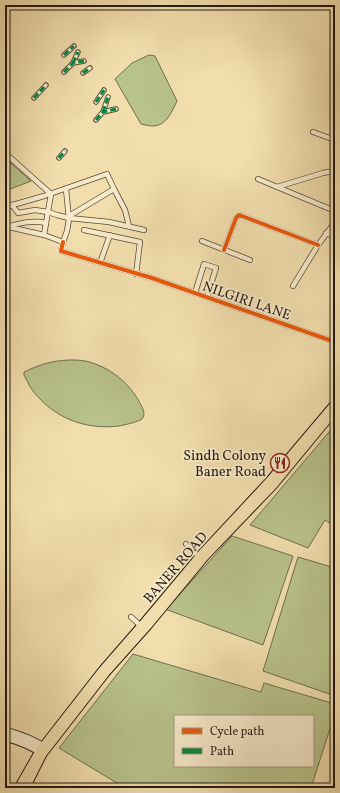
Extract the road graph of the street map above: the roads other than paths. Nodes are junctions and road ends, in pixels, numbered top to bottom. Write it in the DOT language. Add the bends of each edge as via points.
graph roads {
  1 [pos="74,46"];
  2 [pos="78,52"];
  3 [pos="64,55"];
  4 [pos="84,61"];
  5 [pos="73,63"];
  6 [pos="90,68"];
  7 [pos="64,72"];
  8 [pos="83,73"];
  9 [pos="46,85"];
  10 [pos="104,90"];
  11 [pos="108,97"];
  12 [pos="34,98"];
  13 [pos="96,102"];
  14 [pos="116,109"];
  15 [pos="103,112"];
  16 [pos="96,120"];
  17 [pos="313,132"];
  18 [pos="335,140"];
  19 [pos="65,151"];
  20 [pos="5,153"];
  21 [pos="59,158"];
  22 [pos="335,173"];
  23 [pos="258,179"];
  24 [pos="277,187"];
  25 [pos="66,189"];
  26 [pos="114,189"];
  27 [pos="51,194"];
  28 [pos="12,205"];
  29 [pos="5,206"];
  30 [pos="335,211"];
  31 [pos="48,212"];
  32 [pos="69,217"];
  33 [pos="335,222"];
  34 [pos="46,223"];
  35 [pos="5,226"];
  36 [pos="129,226"];
  37 [pos="84,230"];
  38 [pos="144,230"];
  39 [pos="326,233"];
  40 [pos="44,235"];
  41 [pos="110,235"];
  42 [pos="335,236"];
  43 [pos="202,241"];
  44 [pos="63,242"];
  45 [pos="318,245"];
  46 [pos="224,250"];
  47 [pos="250,260"];
  48 [pos="100,263"];
  49 [pos="136,274"];
  50 [pos="292,286"];
  51 [pos="195,293"];
  52 [pos="207,297"];
  53 [pos="335,342"];
  54 [pos="335,403"];
  55 [pos="335,411"];
  56 [pos="278,475"];
  57 [pos="186,544"];
  58 [pos="199,557"];
  59 [pos="131,617"];
  60 [pos="141,626"];
  61 [pos="5,731"];
  62 [pos="5,737"];
  63 [pos="43,750"];
  64 [pos="18,788"];
  65 [pos="26,788"];
  1 -- 3 [label="street"];
  2 -- 5 [label="street"];
  4 -- 5 [label="street"];
  5 -- 7 [label="street"];
  6 -- 8 [label="street"];
  9 -- 12 [label="street"];
  10 -- 13 [label="street"];
  11 -- 15 [label="street"];
  14 -- 15 [label="street"];
  15 -- 16 [label="street"];
  17 -- 18 [label="street"];
  19 -- 21 [label="street"];
  20 -- 27 [label="street"];
  22 -- 24 [label="street" via="323,173"];
  23 -- 24 [label="street"];
  24 -- 30 [label="street"];
  25 -- 26 [label="street" via="107,174"];
  25 -- 27 [label="street"];
  25 -- 32 [label="street"];
  26 -- 32 [label="street"];
  26 -- 36 [label="street" via="125,210"];
  27 -- 28 [label="street"];
  27 -- 31 [label="street"];
  28 -- 29 [label="street"];
  28 -- 31 [label="street" via="18,214 35,210"];
  31 -- 32 [label="street"];
  31 -- 34 [label="street"];
  32 -- 36 [label="street"];
  32 -- 44 [label="street"];
  33 -- 39 [label="street"];
  34 -- 35 [label="street" via="38,221"];
  34 -- 40 [label="street"];
  35 -- 40 [label="street"];
  36 -- 38 [label="street"];
  37 -- 41 [label="street"];
  39 -- 42 [label="street"];
  39 -- 45 [label="street"];
  40 -- 44 [label="street"];
  41 -- 48 [label="street"];
  41 -- 49 [label="street" via="140,242"];
  43 -- 46 [label="street"];
  44 -- 48 [label="street, NILGIRI LANE" via="61,251"];
  45 -- 46 [label="street" via="240,215 236,218"];
  45 -- 50 [label="street"];
  46 -- 47 [label="street"];
  48 -- 49 [label="street, NILGIRI LANE"];
  49 -- 51 [label="street, NILGIRI LANE"];
  51 -- 52 [label="street, NILGIRI LANE"];
  51 -- 52 [label="street" via="204,264 216,268"];
  52 -- 53 [label="street, NILGIRI LANE"];
  54 -- 56 [label="main road, BANER ROAD"];
  55 -- 56 [label="main road, BANER ROAD"];
  56 -- 58 [label="main road, BANER ROAD"];
  56 -- 63 [label="main road, BANER ROAD" via="274,485 200,562"];
  57 -- 58 [label="street"];
  58 -- 60 [label="main road, BANER ROAD"];
  59 -- 60 [label="street"];
  60 -- 63 [label="main road, BANER ROAD" via="102,669"];
  61 -- 63 [label="main road" via="38,743"];
  62 -- 63 [label="main road"];
  63 -- 64 [label="main road"];
  63 -- 65 [label="main road"];
}
